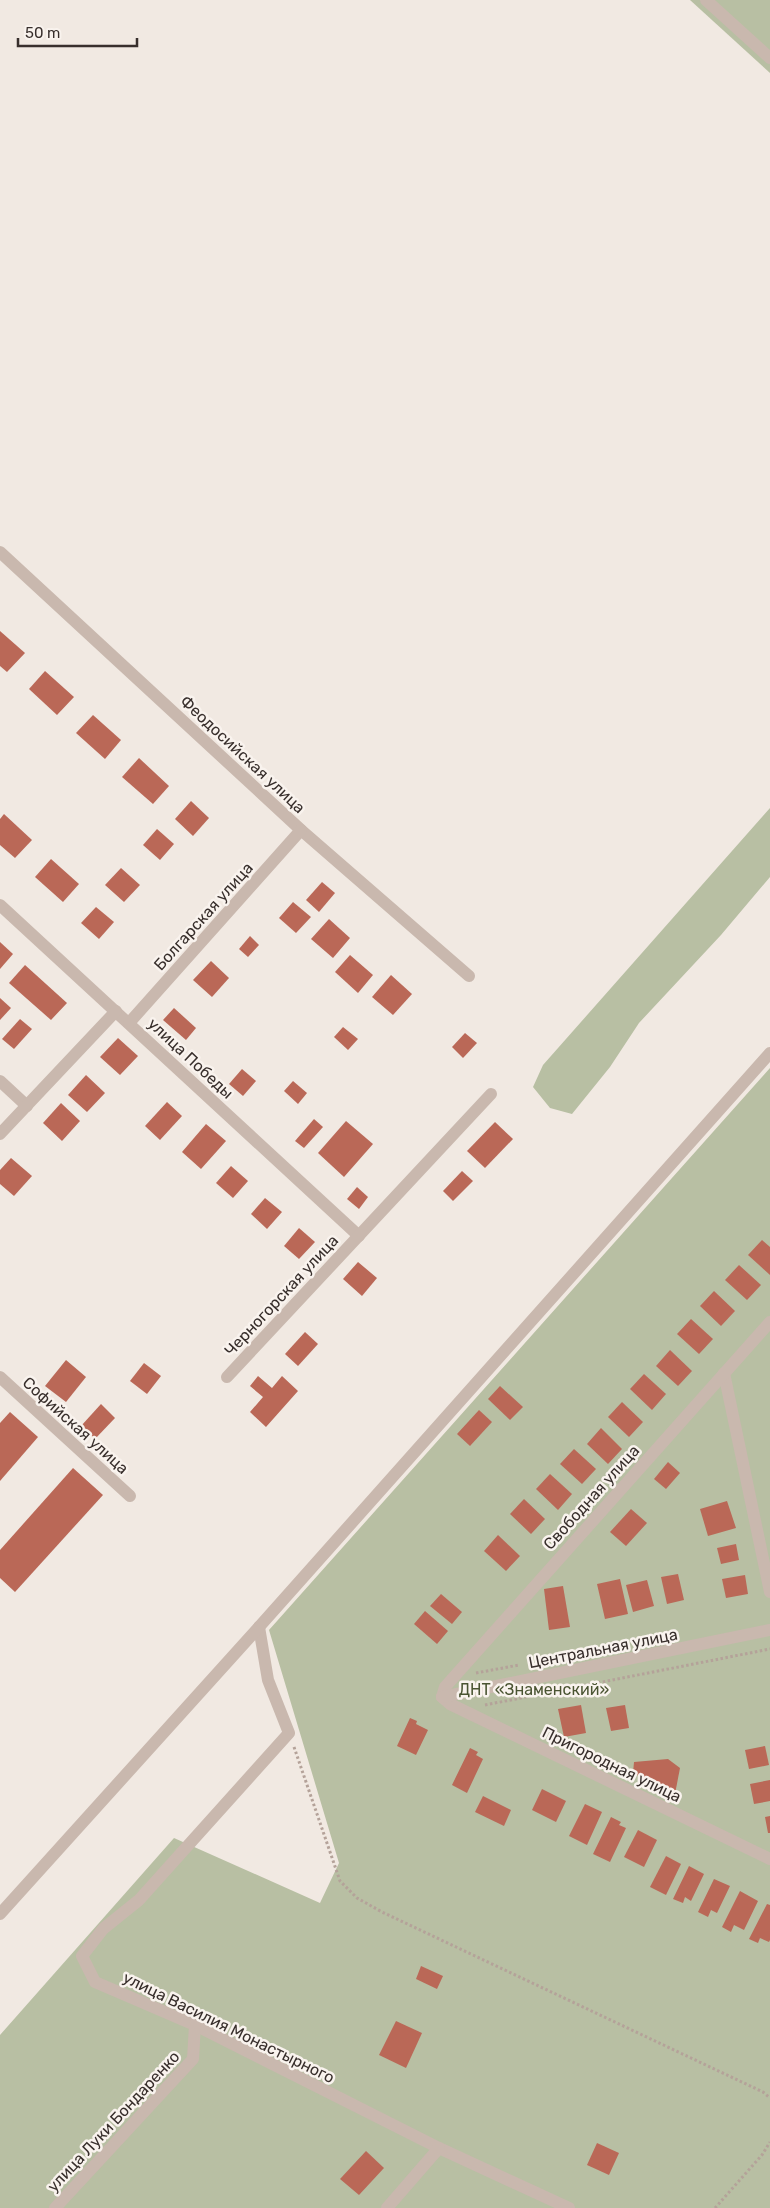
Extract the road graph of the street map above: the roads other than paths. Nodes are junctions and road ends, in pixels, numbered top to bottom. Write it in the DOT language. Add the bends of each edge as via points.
graph roads {
  1 [pos="715,3"];
  2 [pos="770,58"];
  3 [pos="0,552"];
  4 [pos="301,830"];
  5 [pos="0,906"];
  6 [pos="469,976"];
  7 [pos="116,1011"];
  8 [pos="129,1023"];
  9 [pos="770,1053"];
  10 [pos="0,1081"];
  11 [pos="491,1094"];
  12 [pos="27,1106"];
  13 [pos="0,1134"];
  14 [pos="359,1236"];
  15 [pos="770,1322"];
  16 [pos="724,1372"];
  17 [pos="0,1377"];
  18 [pos="227,1377"];
  19 [pos="130,1496"];
  20 [pos="770,1592"];
  21 [pos="260,1628"];
  22 [pos="770,1630"];
  23 [pos="442,1697"];
  24 [pos="770,1858"];
  25 [pos="0,1914"];
  26 [pos="195,2025"];
  27 [pos="439,2148"];
  28 [pos="55,2208"];
  29 [pos="387,2208"];
  30 [pos="569,2208"];
  1 -- 2 [label="street"];
  3 -- 4 [label="street, Феодосийская улица"];
  4 -- 6 [label="street, Феодосийская улица"];
  4 -- 8 [label="street, Болгарская улица"];
  5 -- 7 [label="street, улица Победы"];
  7 -- 8 [label="street, улица Победы"];
  7 -- 12 [label="street"];
  8 -- 14 [label="street, улица Победы"];
  9 -- 21 [label="street"];
  10 -- 12 [label="street"];
  11 -- 14 [label="street, Черногорская улица"];
  12 -- 13 [label="street"];
  14 -- 18 [label="street, Черногорская улица"];
  15 -- 16 [label="street, Свободная улица"];
  16 -- 20 [label="street"];
  16 -- 23 [label="street, Свободная улица" via="444,1687"];
  17 -- 19 [label="street, Софийская улица"];
  21 -- 25 [label="street"];
  21 -- 26 [label="street, улица Василия Монастырного" via="268,1680 288,1732 139,1900 103,1929 82,1956 95,1982"];
  22 -- 23 [label="street, Центральная улица"];
  23 -- 24 [label="street, Пригородная улица" via="462,1710"];
  26 -- 27 [label="street, улица Василия Монастырного"];
  26 -- 28 [label="street, улица Луки Бондаренко" via="194,2059"];
  27 -- 29 [label="street"];
  27 -- 30 [label="street, улица Василия Монастырного"];
}
